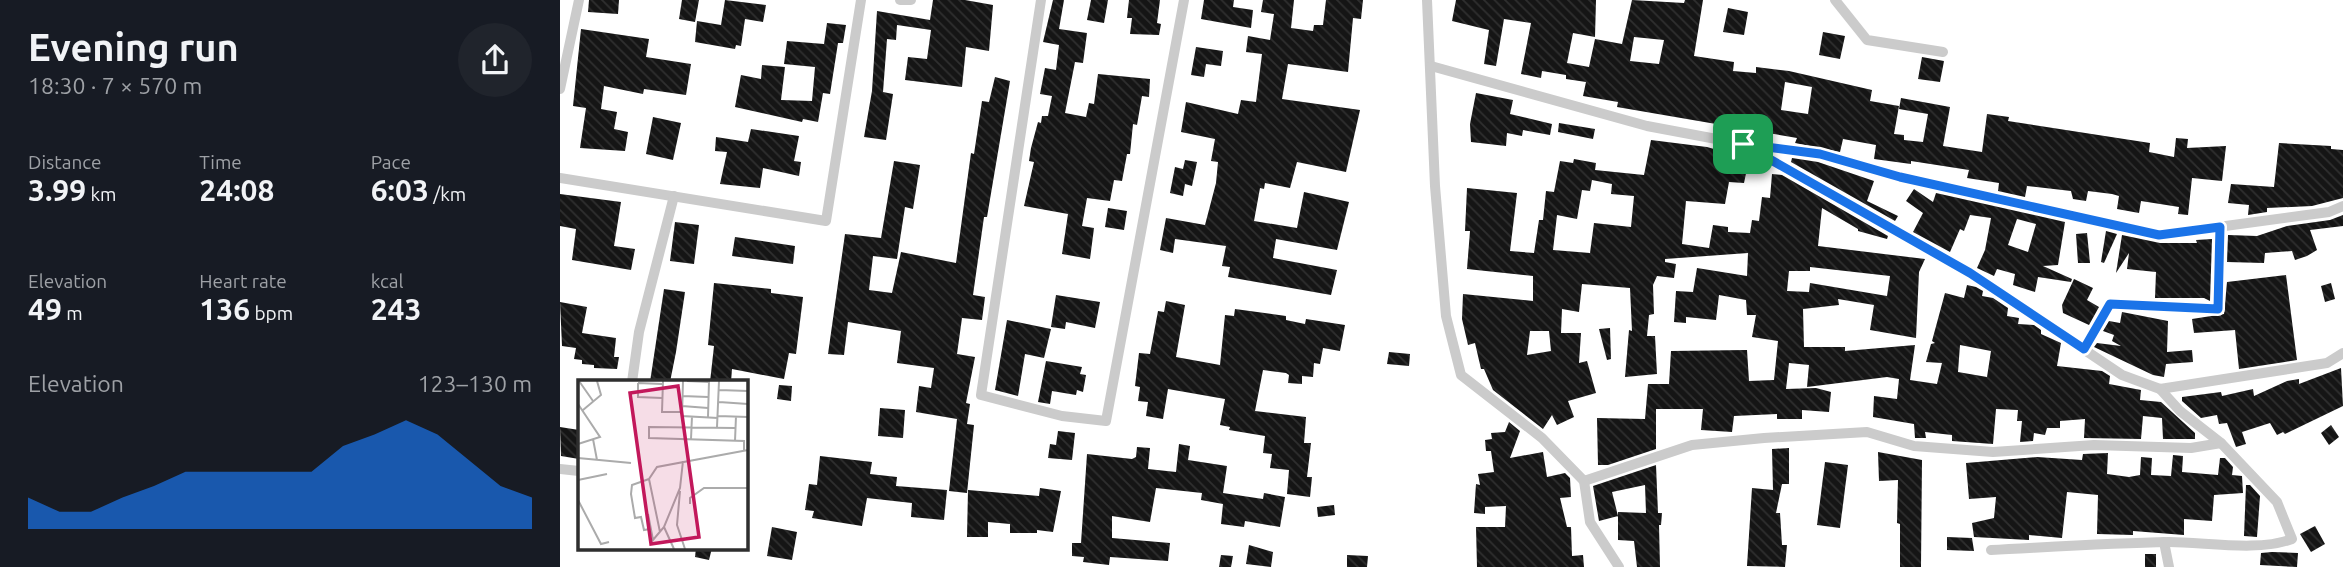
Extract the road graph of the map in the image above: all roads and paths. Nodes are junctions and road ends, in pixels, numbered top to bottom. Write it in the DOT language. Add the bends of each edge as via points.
graph roads {
  1 [pos="579,0"];
  2 [pos="861,0"];
  3 [pos="900,0"];
  4 [pos="911,0"];
  5 [pos="1041,0"];
  6 [pos="1184,0"];
  7 [pos="1427,0"];
  8 [pos="1835,0"];
  9 [pos="1943,52"];
  10 [pos="1431,66"];
  11 [pos="560,89"];
  12 [pos="1743,144"];
  13 [pos="560,177"];
  14 [pos="674,196"];
  15 [pos="2343,206"];
  16 [pos="2220,227"];
  17 [pos="2084,349"];
  18 [pos="2343,353"];
  19 [pos="632,380"];
  20 [pos="2160,389"];
  21 [pos="2221,443"];
  22 [pos="560,469"];
  23 [pos="578,471"];
  24 [pos="1584,481"];
  25 [pos="2164,542"];
  26 [pos="1991,550"];
  27 [pos="1619,567"];
  28 [pos="2169,567"];
  1 -- 11 [label="street"];
  2 -- 14 [label="street" via="826,221"];
  3 -- 4 [label="street"];
  5 -- 6 [label="street" via="981,395 1062,416 1105,421"];
  7 -- 10 [label="street"];
  8 -- 9 [label="street" via="1867,40"];
  10 -- 12 [label="street" via="1647,126"];
  10 -- 24 [label="street" via="1446,316 1461,375 1542,438"];
  12 -- 16 [label="street" via="1820,154 1900,177 2159,235"];
  12 -- 17 [label="street" via="1970,273"];
  13 -- 14 [label="street"];
  14 -- 19 [label="street" via="639,332"];
  15 -- 16 [label="street" via="2329,212"];
  16 -- 17 [label="street" via="2218,309 2110,304"];
  17 -- 20 [label="street" via="2122,375"];
  18 -- 20 [label="street" via="2327,363"];
  20 -- 21 [label="street"];
  21 -- 24 [label="street" via="2191,448 2094,445 1993,452 1914,446 1867,432 1764,438 1692,445"];
  21 -- 25 [label="street" via="2277,502 2292,539 2245,546"];
  22 -- 23 [label="street"];
  24 -- 27 [label="street" via="1590,522"];
  25 -- 26 [label="street"];
  25 -- 28 [label="street"];
}
